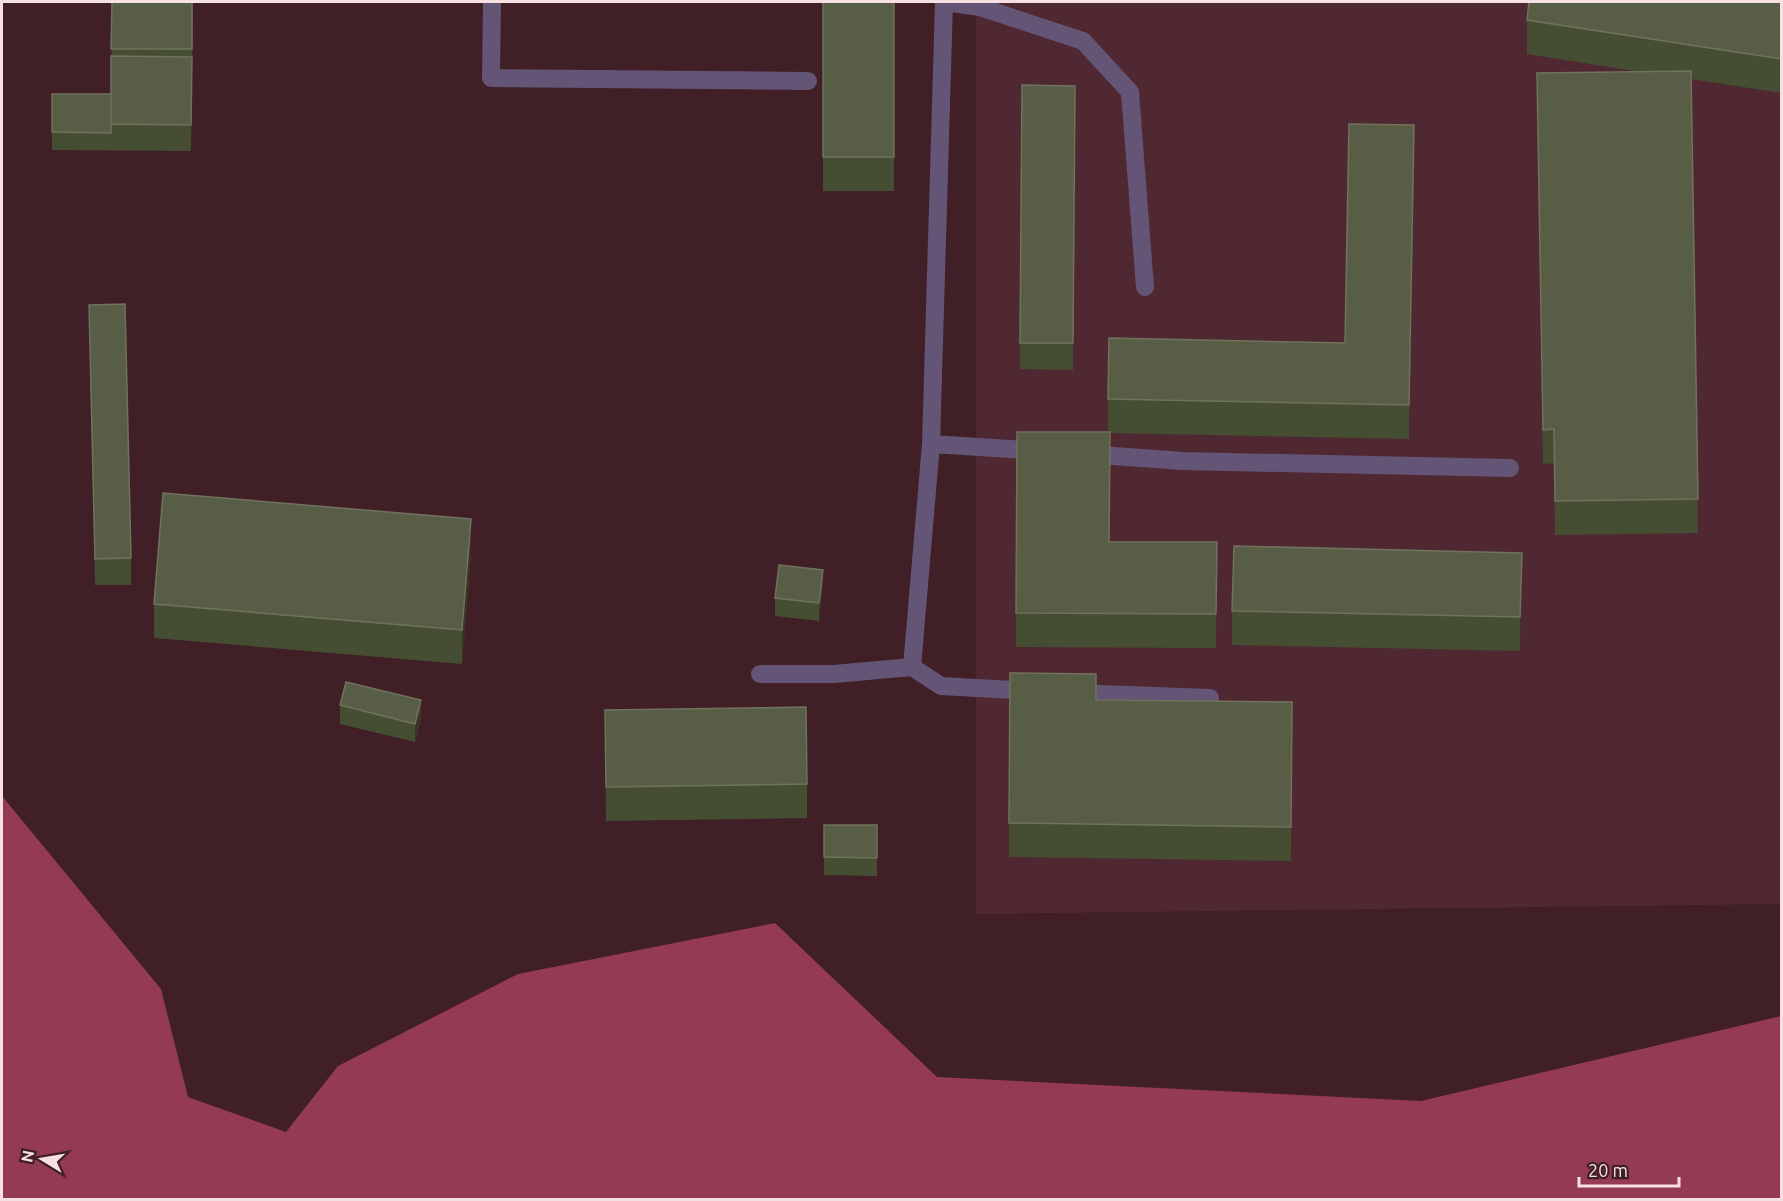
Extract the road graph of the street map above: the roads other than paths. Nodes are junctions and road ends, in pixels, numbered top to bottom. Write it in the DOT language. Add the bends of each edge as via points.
graph roads {
  1 [pos="492,2"];
  2 [pos="944,2"];
  3 [pos="808,81"];
  4 [pos="1144,287"];
  5 [pos="931,444"];
  6 [pos="1510,468"];
  7 [pos="912,667"];
  8 [pos="760,674"];
  9 [pos="1210,698"];
  1 -- 3 [label="lane" via="491,78"];
  2 -- 4 [label="lane" via="980,7 1083,40 1130,92"];
  2 -- 5 [label="lane"];
  5 -- 6 [label="lane" via="1183,461"];
  5 -- 7 [label="lane"];
  7 -- 8 [label="lane" via="834,674"];
  7 -- 9 [label="lane" via="941,686"];
}
